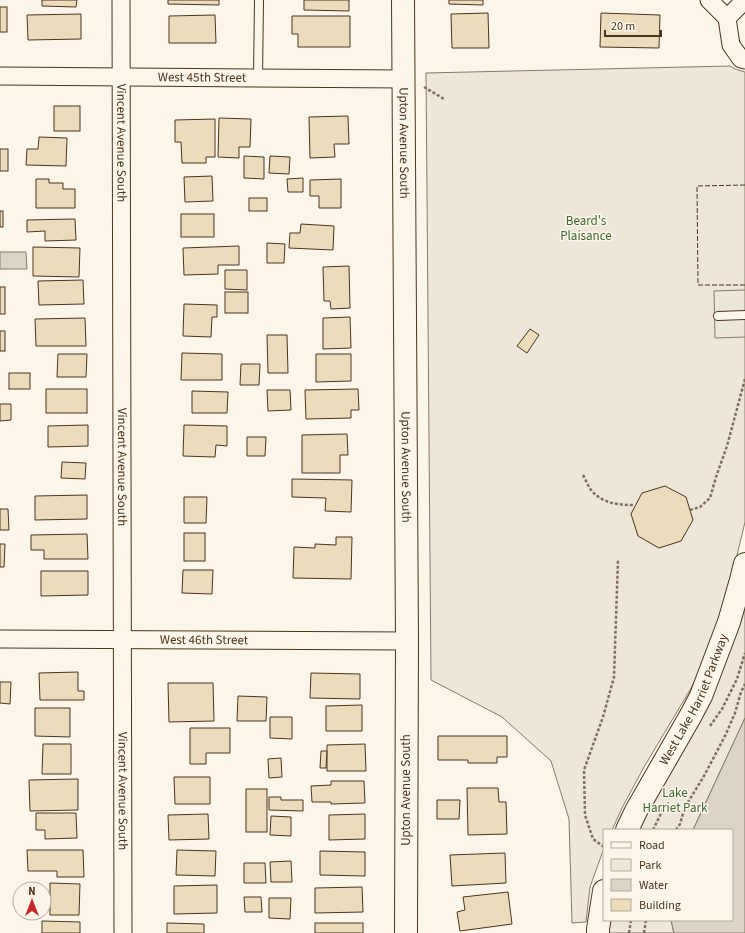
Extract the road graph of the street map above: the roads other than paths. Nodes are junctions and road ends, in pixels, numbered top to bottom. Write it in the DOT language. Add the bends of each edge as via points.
graph roads {
  1 [pos="121,0"];
  2 [pos="259,0"];
  3 [pos="403,0"];
  4 [pos="709,0"];
  5 [pos="744,0"];
  6 [pos="727,18"];
  7 [pos="743,60"];
  8 [pos="0,76"];
  9 [pos="121,77"];
  10 [pos="258,78"];
  11 [pos="413,83"];
  12 [pos="745,315"];
  13 [pos="718,316"];
  14 [pos="745,564"];
  15 [pos="0,638"];
  16 [pos="123,639"];
  17 [pos="407,641"];
  18 [pos="627,829"];
  19 [pos="603,897"];
  20 [pos="123,933"];
  21 [pos="406,933"];
  22 [pos="598,933"];
  1 -- 9 [label="street, Vincent Avenue South"];
  2 -- 10 [label="lane"];
  3 -- 11 [label="street, Upton Avenue South"];
  4 -- 6 [label="street"];
  5 -- 6 [label="street"];
  6 -- 7 [label="street" via="731,45"];
  8 -- 9 [label="street, West 45th Street"];
  9 -- 10 [label="street, West 45th Street"];
  9 -- 16 [label="street, Vincent Avenue South"];
  10 -- 11 [label="street, West 45th Street"];
  11 -- 17 [label="street, Upton Avenue South"];
  12 -- 13 [label="lane"];
  14 -- 18 [label="street, West Lake Harriet Parkway" via="729,622 701,696"];
  15 -- 16 [label="street, West 46th Street"];
  16 -- 17 [label="street, West 46th Street"];
  16 -- 20 [label="street, Vincent Avenue South"];
  17 -- 21 [label="street, Upton Avenue South"];
  19 -- 22 [label="street"];
}
